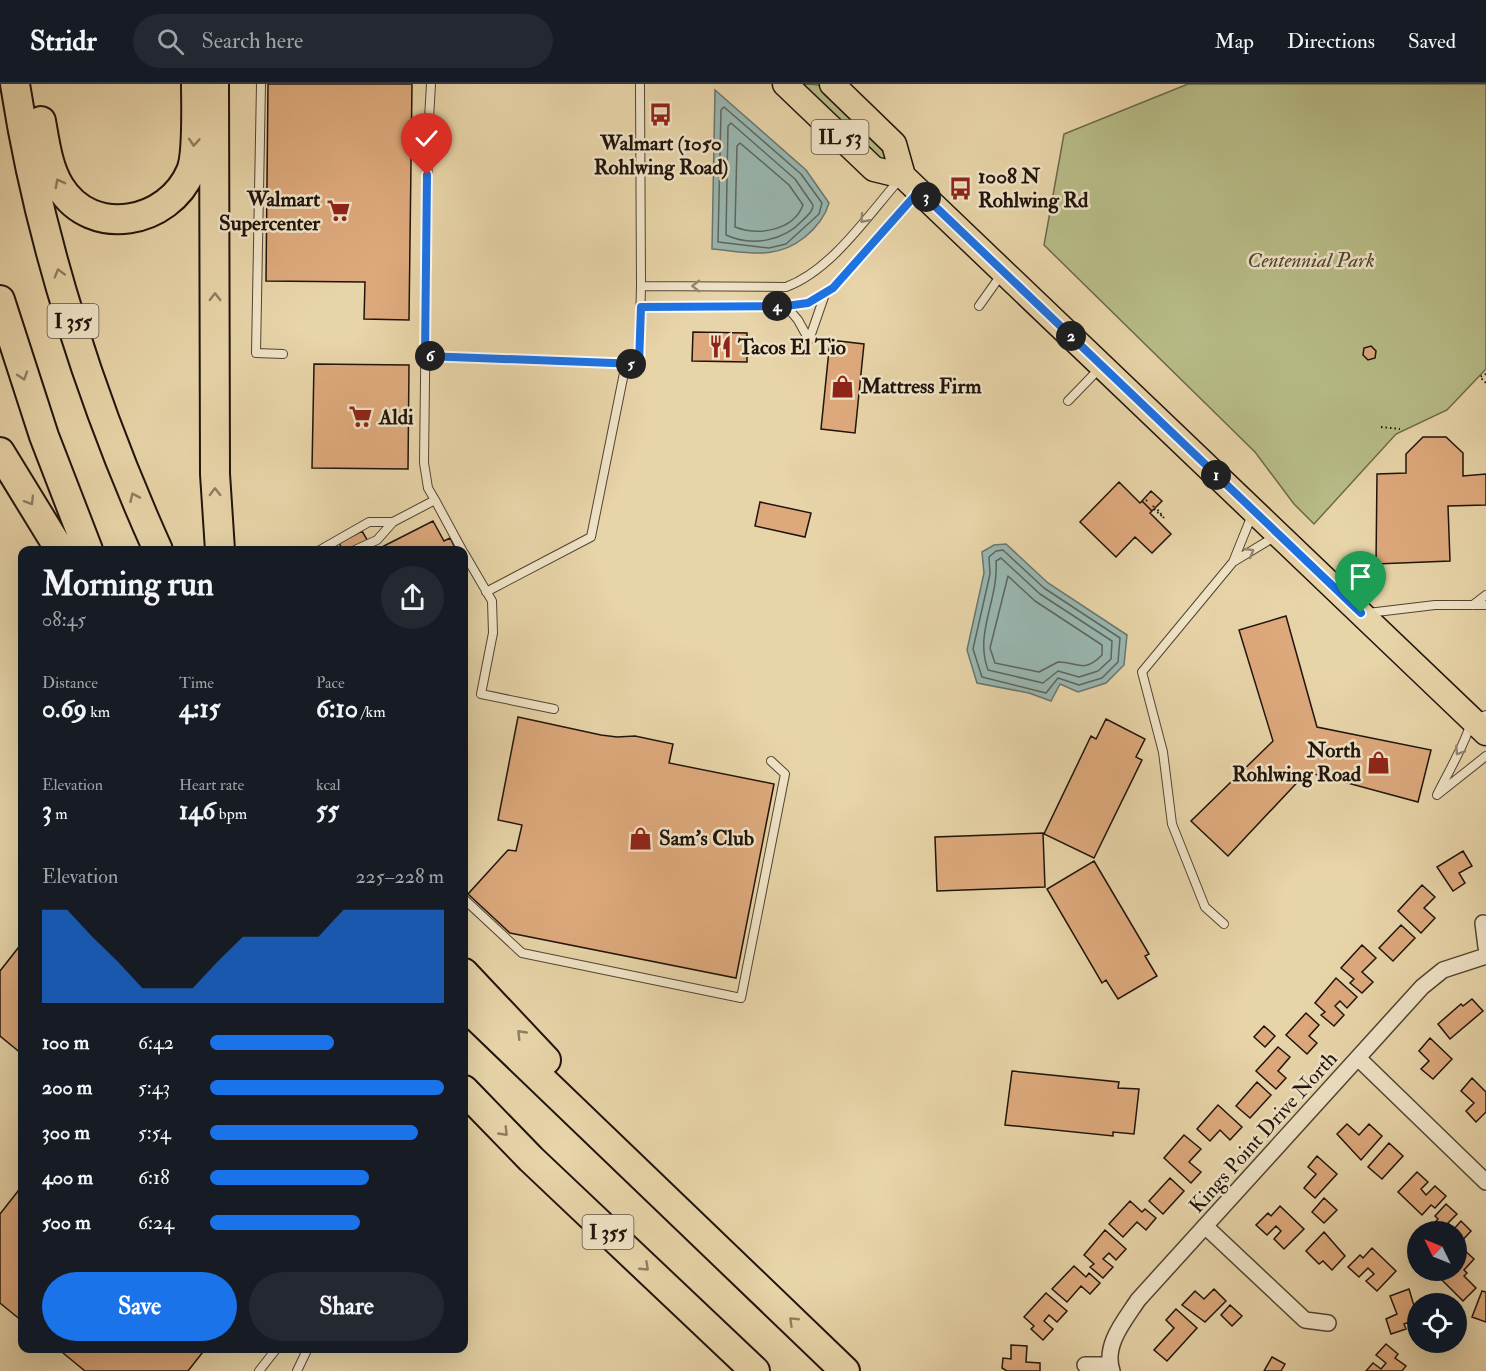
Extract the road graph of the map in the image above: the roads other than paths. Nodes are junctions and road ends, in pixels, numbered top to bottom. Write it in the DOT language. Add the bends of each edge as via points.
graph roads {
  1 [pos="15,84"];
  2 [pos="34,84"];
  3 [pos="196,84"];
  4 [pos="214,84"];
  5 [pos="261,84"];
  6 [pos="431,84"];
  7 [pos="640,84"];
  8 [pos="785,84"];
  9 [pos="832,84"];
  10 [pos="911,183"];
  11 [pos="1004,271"];
  12 [pos="641,286"];
  13 [pos="825,294"];
  14 [pos="0,300"];
  15 [pos="786,306"];
  16 [pos="979,306"];
  17 [pos="641,307"];
  18 [pos="283,354"];
  19 [pos="425,356"];
  20 [pos="626,363"];
  21 [pos="1102,365"];
  22 [pos="1068,401"];
  23 [pos="0,453"];
  24 [pos="435,500"];
  25 [pos="1254,510"];
  26 [pos="393,522"];
  27 [pos="1279,534"];
  28 [pos="58,546"];
  29 [pos="86,546"];
  30 [pos="156,546"];
  31 [pos="220,546"];
  32 [pos="327,546"];
  33 [pos="364,546"];
  34 [pos="460,546"];
  35 [pos="468,560"];
  36 [pos="1233,562"];
  37 [pos="486,592"];
  38 [pos="1486,596"];
  39 [pos="1473,605"];
  40 [pos="1486,605"];
  41 [pos="1361,613"];
  42 [pos="554,709"];
  43 [pos="1481,723"];
  44 [pos="1486,756"];
  45 [pos="771,761"];
  46 [pos="468,903"];
  47 [pos="1224,924"];
  48 [pos="1483,924"];
  49 [pos="1486,947"];
  50 [pos="1486,956"];
  51 [pos="468,977"];
  52 [pos="468,1009"];
  53 [pos="1358,1058"];
  54 [pos="468,1094"];
  55 [pos="1486,1182"];
  56 [pos="1205,1226"];
  57 [pos="733,1261"];
  58 [pos="1328,1323"];
  59 [pos="273,1353"];
  60 [pos="306,1353"];
  61 [pos="1085,1365"];
  62 [pos="1111,1368"];
  63 [pos="259,1371"];
  64 [pos="297,1371"];
  65 [pos="756,1371"];
  66 [pos="845,1371"];
  30 -- 1 [label="highway, I 355, one-way" via="127,483 92,383 29,165"];
  3 -- 2 [label="highway, one-way" via="192,170 165,205 127,220 90,213 60,187 48,158"];
  31 -- 4 [label="highway, one-way" via="215,474"];
  5 -- 18 [label="lane" via="256,352"];
  6 -- 19 [label="lane"];
  7 -- 12 [label="lane"];
  8 -- 10 [label="main road, IL 53" via="874,169"];
  9 -- 10 [label="main road, IL 53" via="894,144"];
  10 -- 11 [label="main road, IL 53"];
  10 -- 12 [label="lane, one-way" via="818,270 800,282 786,287"];
  10 -- 13 [label="lane"];
  11 -- 16 [label="lane"];
  11 -- 21 [label="main road, IL 53"];
  12 -- 17 [label="lane"];
  13 -- 15 [label="lane" via="808,303"];
  13 -- 15 [label="lane" via="809,340"];
  14 -- 29 [label="highway, one-way" via="44,436"];
  15 -- 17 [label="lane"];
  17 -- 20 [label="lane" via="639,364"];
  19 -- 20 [label="lane"];
  19 -- 24 [label="lane" via="424,463 428,488"];
  20 -- 37 [label="lane" via="591,537"];
  21 -- 22 [label="lane"];
  21 -- 25 [label="main road, IL 53"];
  23 -- 28 [label="highway, one-way"];
  24 -- 26 [label="lane"];
  24 -- 34 [label="lane"];
  25 -- 27 [label="main road, IL 53"];
  25 -- 36 [label="lane"];
  26 -- 32 [label="lane" via="369,522"];
  26 -- 33 [label="lane" via="377,540"];
  36 -- 27 [label="lane, one-way"];
  27 -- 41 [label="main road, IL 53"];
  35 -- 37 [label="lane"];
  36 -- 47 [label="lane" via="1142,672 1163,752 1172,824 1205,908"];
  37 -- 42 [label="lane" via="492,601 493,633 481,694"];
  38 -- 39 [label="lane"];
  39 -- 40 [label="lane"];
  39 -- 41 [label="lane"];
  41 -- 43 [label="main road, IL 53"];
  43 -- 44 [label="lane, one-way" via="1451,764 1437,795"];
  45 -- 46 [label="lane" via="785,774 741,998 522,953"];
  48 -- 49 [label="street"];
  50 -- 53 [label="street, Kings Point Drive North" via="1460,963 1432,978"];
  57 -- 51 [label="highway, one-way"];
  52 -- 57 [label="highway"];
  53 -- 55 [label="street"];
  53 -- 56 [label="street, Kings Point Drive North"];
  54 -- 65 [label="highway, I 355, one-way" via="531,1159"];
  56 -- 58 [label="street" via="1305,1320"];
  56 -- 62 [label="street, Kings Point Drive North" via="1138,1300 1120,1326 1112,1345"];
  66 -- 57 [label="highway, one-way"];
  59 -- 63 [label="lane"];
  60 -- 64 [label="lane"];
  61 -- 62 [label="street"];
}
